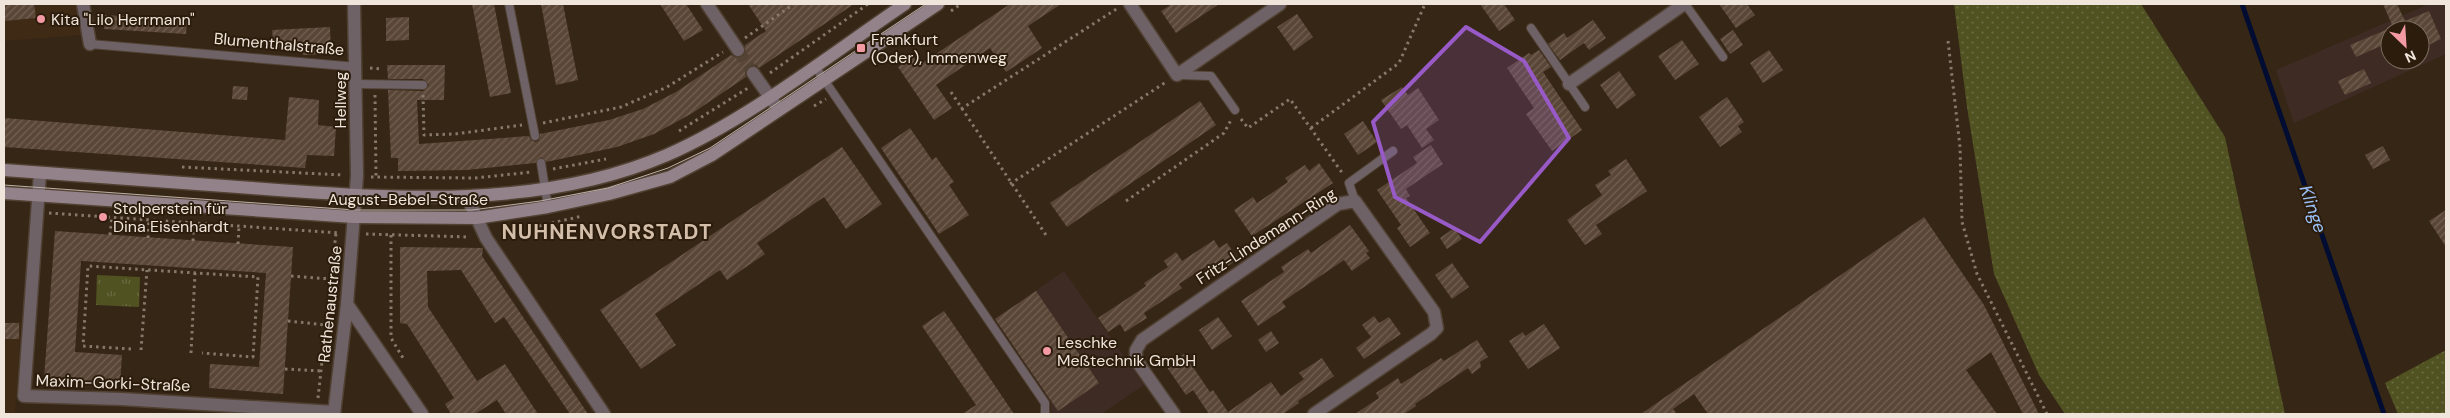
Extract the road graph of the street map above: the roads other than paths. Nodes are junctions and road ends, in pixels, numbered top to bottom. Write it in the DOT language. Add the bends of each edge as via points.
graph roads {
  1 [pos="83,4"];
  2 [pos="354,4"];
  3 [pos="509,4"];
  4 [pos="707,4"];
  5 [pos="905,4"];
  6 [pos="938,4"];
  7 [pos="1130,4"];
  8 [pos="1280,4"];
  9 [pos="1684,4"];
  10 [pos="1531,28"];
  11 [pos="90,44"];
  12 [pos="736,48"];
  13 [pos="1723,57"];
  14 [pos="814,66"];
  15 [pos="356,67"];
  16 [pos="1177,75"];
  17 [pos="756,77"];
  18 [pos="824,80"];
  19 [pos="356,84"];
  20 [pos="1569,84"];
  21 [pos="423,85"];
  22 [pos="769,96"];
  23 [pos="1585,107"];
  24 [pos="779,110"];
  25 [pos="1235,110"];
  26 [pos="535,136"];
  27 [pos="1393,151"];
  28 [pos="541,167"];
  29 [pos="4,170"];
  30 [pos="40,173"];
  31 [pos="545,189"];
  32 [pos="4,193"];
  33 [pos="38,196"];
  34 [pos="356,196"];
  35 [pos="467,197"];
  36 [pos="1356,200"];
  37 [pos="548,207"];
  38 [pos="354,218"];
  39 [pos="476,218"];
  40 [pos="347,304"];
  41 [pos="334,413"];
  42 [pos="422,414"];
  43 [pos="604,414"];
  44 [pos="1046,414"];
  45 [pos="1174,414"];
  46 [pos="1314,414"];
  1 -- 11 [label="street, Blumenthalstraße"];
  2 -- 15 [label="street, Hellweg"];
  3 -- 26 [label="lane"];
  4 -- 12 [label="street"];
  5 -- 14 [label="street, August-Bebel-Straße"];
  6 -- 18 [label="street, August-Bebel-Straße"];
  7 -- 16 [label="street"];
  8 -- 16 [label="street"];
  9 -- 13 [label="lane"];
  9 -- 20 [label="street"];
  10 -- 20 [label="lane"];
  11 -- 15 [label="lane, Blumenthalstraße"];
  14 -- 18 [label="lane"];
  14 -- 22 [label="street, August-Bebel-Straße"];
  15 -- 19 [label="street, Hellweg"];
  16 -- 25 [label="lane" via="1211,76"];
  17 -- 22 [label="street"];
  18 -- 24 [label="street, August-Bebel-Straße"];
  18 -- 44 [label="lane" via="1045,403"];
  19 -- 21 [label="lane"];
  19 -- 34 [label="street, Hellweg"];
  20 -- 23 [label="lane"];
  22 -- 24 [label="street"];
  22 -- 31 [label="street, August-Bebel-Straße" via="703,138 664,156 606,176"];
  24 -- 37 [label="street, August-Bebel-Straße" via="712,155 670,177"];
  27 -- 36 [label="lane" via="1349,183"];
  28 -- 31 [label="lane"];
  29 -- 30 [label="street, August-Bebel-Straße"];
  30 -- 33 [label="street, Maxim-Gorki-Straße"];
  30 -- 34 [label="street, August-Bebel-Straße"];
  31 -- 35 [label="street, August-Bebel-Straße"];
  31 -- 37 [label="lane"];
  32 -- 33 [label="street, August-Bebel-Straße"];
  33 -- 38 [label="street, August-Bebel-Straße"];
  33 -- 41 [label="street, Maxim-Gorki-Straße" via="24,396"];
  34 -- 35 [label="street, August-Bebel-Straße"];
  34 -- 38 [label="street, Rathenaustraße"];
  35 -- 39 [label="street"];
  36 -- 45 [label="street, Fritz-Lindemann-Ring" via="1338,204 1142,340 1136,350 1136,360"];
  36 -- 46 [label="street, Fritz-Lindemann-Ring" via="1434,312 1437,328"];
  37 -- 39 [label="street, August-Bebel-Straße"];
  38 -- 39 [label="street, August-Bebel-Straße"];
  38 -- 40 [label="street, Rathenaustraße"];
  39 -- 43 [label="street" via="486,238"];
  40 -- 41 [label="street, Rathenaustraße"];
  40 -- 42 [label="street"];
}
